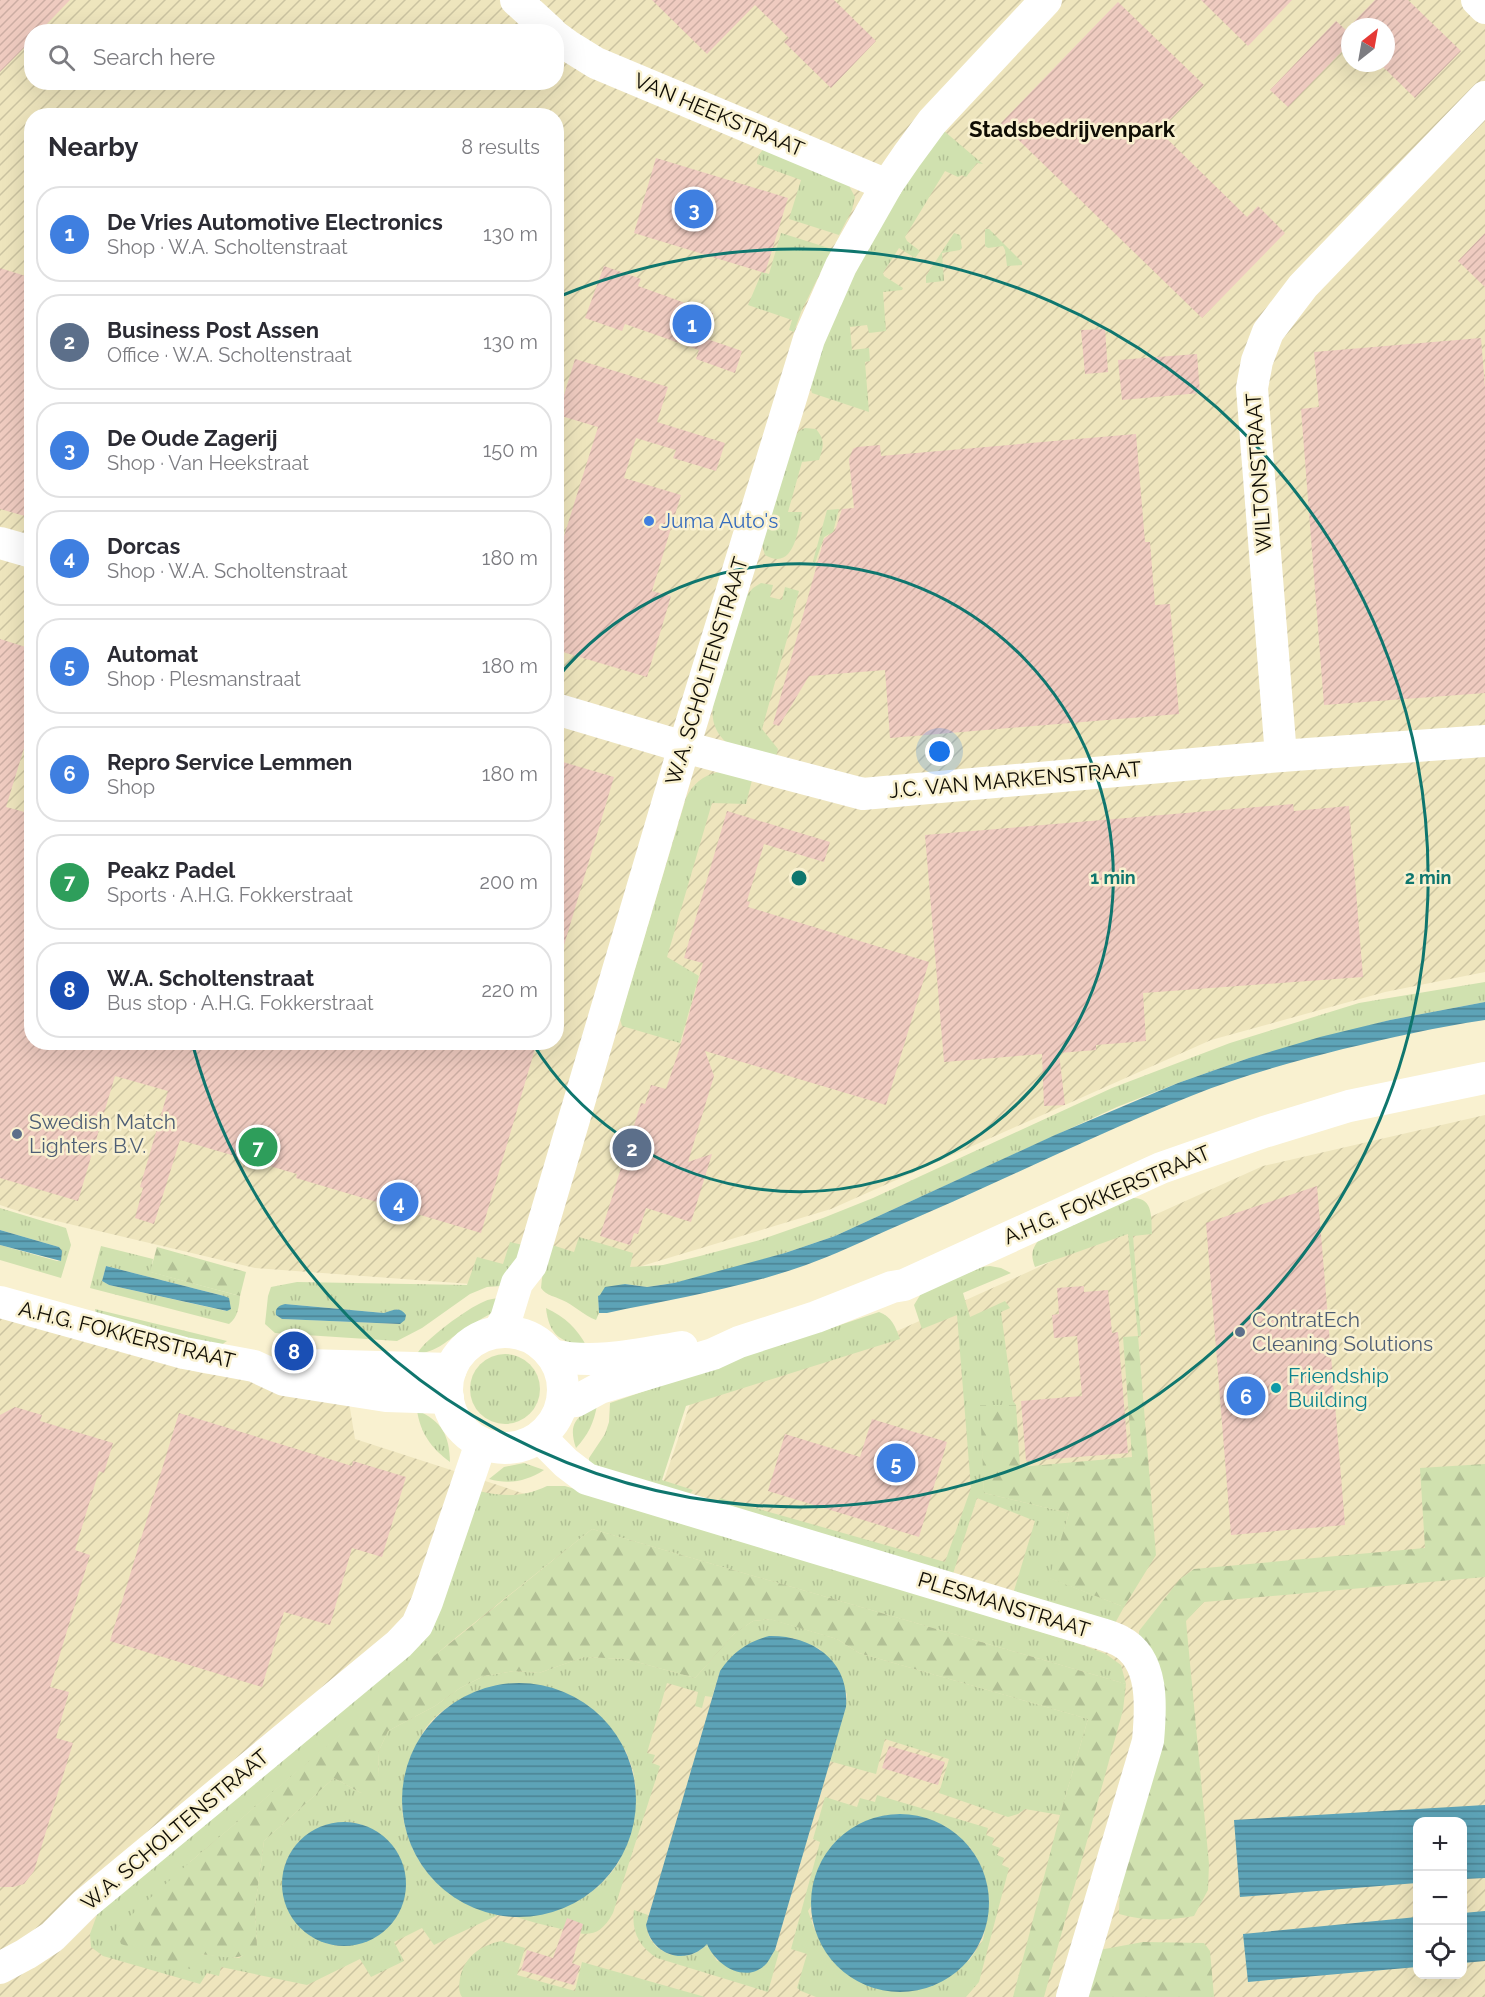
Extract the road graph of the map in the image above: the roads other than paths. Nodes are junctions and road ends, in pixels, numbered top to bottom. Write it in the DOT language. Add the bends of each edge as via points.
graph roads {
  1 [pos="516,0"];
  2 [pos="1046,0"];
  3 [pos="1477,0"];
  4 [pos="1485,8"];
  5 [pos="542,24"];
  6 [pos="564,43"];
  7 [pos="1485,97"];
  8 [pos="886,185"];
  9 [pos="0,543"];
  10 [pos="24,550"];
  11 [pos="564,711"];
  12 [pos="1485,741"];
  13 [pos="684,747"];
  14 [pos="1281,756"];
  15 [pos="1485,1078"];
  16 [pos="531,1265"];
  17 [pos="0,1302"];
  18 [pos="498,1332"];
  19 [pos="739,1342"];
  20 [pos="540,1346"];
  21 [pos="449,1384"];
  22 [pos="562,1404"];
  23 [pos="540,1437"];
  24 [pos="480,1443"];
  25 [pos="0,1968"];
  26 [pos="1072,1997"];
  1 -- 5 [label="street"];
  2 -- 8 [label="street, W.A. SCHOLTENSTRAAT" via="932,122"];
  3 -- 4 [label="street"];
  6 -- 8 [label="street, VAN HEEKSTRAAT" via="596,63"];
  7 -- 14 [label="street, WILTONSTRAAT" via="1303,286 1268,332 1257,362 1252,388"];
  8 -- 13 [label="street, W.A. SCHOLTENSTRAAT" via="842,266 809,339"];
  9 -- 10 [label="street"];
  11 -- 13 [label="street, J.C. VAN MARKENSTRAAT"];
  12 -- 14 [label="street, J.C. VAN MARKENSTRAAT"];
  13 -- 14 [label="street, J.C. VAN MARKENSTRAAT" via="863,794"];
  13 -- 16 [label="street, W.A. SCHOLTENSTRAAT"];
  15 -- 19 [label="street, A.H.G. FOKKERSTRAAT" via="1349,1106 1171,1164 904,1285"];
  16 -- 18 [label="street, W.A. SCHOLTENSTRAAT" via="517,1283 507,1319"];
  16 -- 20 [label="street, W.A. SCHOLTENSTRAAT" via="533,1287 528,1324"];
  17 -- 21 [label="street, A.H.G. FOKKERSTRAAT" via="184,1353 254,1366 284,1380 386,1396"];
  18 -- 20 [label="street" via="514,1332"];
  18 -- 21 [label="street" via="469,1344 458,1355"];
  19 -- 20 [label="street, A.H.G. FOKKERSTRAAT" via="716,1341 633,1355 568,1359"];
  19 -- 22 [label="street, A.H.G. FOKKERSTRAAT"];
  20 -- 22 [label="street" via="560,1368"];
  21 -- 24 [label="street" via="452,1412 468,1435"];
  22 -- 23 [label="street" via="558,1416"];
  23 -- 24 [label="street" via="512,1448"];
  23 -- 26 [label="street, PLESMANSTRAAT" via="586,1479 1102,1635 1132,1650 1141,1661 1147,1682 1151,1709 1148,1741"];
  24 -- 25 [label="street, W.A. SCHOLTENSTRAAT" via="417,1625 85,1904 52,1937"];
}
